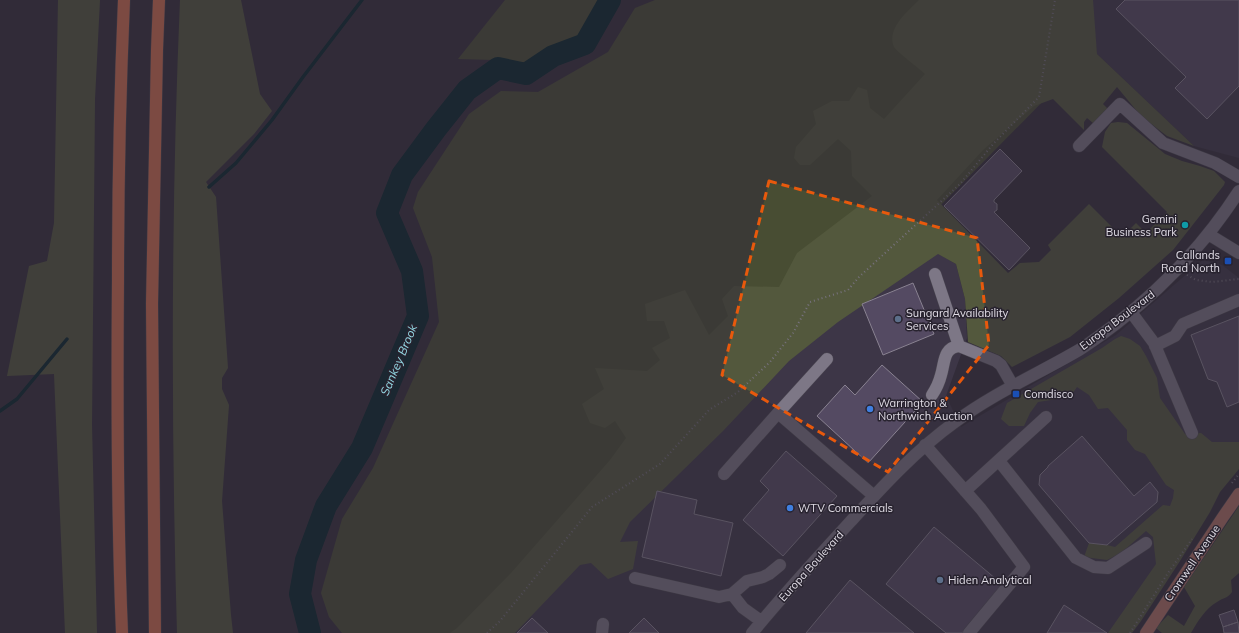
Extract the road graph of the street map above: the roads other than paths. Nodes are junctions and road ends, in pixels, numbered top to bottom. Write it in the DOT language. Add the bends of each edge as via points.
graph roads {
  1 [pos="124,0"];
  2 [pos="159,0"];
  3 [pos="1079,146"];
  4 [pos="1239,177"];
  5 [pos="1239,191"];
  6 [pos="1208,234"];
  7 [pos="1239,253"];
  8 [pos="935,274"];
  9 [pos="1239,300"];
  10 [pos="1131,312"];
  11 [pos="959,346"];
  12 [pos="1155,346"];
  13 [pos="827,359"];
  14 [pos="1013,386"];
  15 [pos="932,395"];
  16 [pos="778,413"];
  17 [pos="1046,417"];
  18 [pos="1192,433"];
  19 [pos="925,445"];
  20 [pos="998,461"];
  21 [pos="724,474"];
  22 [pos="965,491"];
  23 [pos="1239,494"];
  24 [pos="874,496"];
  25 [pos="1146,543"];
  26 [pos="780,565"];
  27 [pos="635,578"];
  28 [pos="732,594"];
  29 [pos="761,622"];
  30 [pos="122,633"];
  31 [pos="155,633"];
  32 [pos="752,633"];
  33 [pos="969,633"];
  34 [pos="1146,633"];
  1 -- 30 [label="highway" via="118,206 117,367 118,552"];
  2 -- 31 [label="highway" via="152,304"];
  3 -- 4 [label="street" via="1120,104 1163,143 1215,163"];
  5 -- 6 [label="street, Europa Boulevard"];
  6 -- 7 [label="street"];
  6 -- 10 [label="street, Europa Boulevard" via="1178,269"];
  8 -- 11 [label="street"];
  9 -- 12 [label="street" via="1183,324 1175,336"];
  10 -- 12 [label="street"];
  10 -- 14 [label="street, Europa Boulevard" via="1080,349"];
  11 -- 14 [label="street" via="996,361"];
  11 -- 15 [label="street" via="948,350 938,386"];
  12 -- 18 [label="street"];
  13 -- 16 [label="street"];
  14 -- 19 [label="street, Europa Boulevard" via="956,420"];
  16 -- 21 [label="street"];
  16 -- 24 [label="street"];
  17 -- 20 [label="street"];
  19 -- 22 [label="street"];
  19 -- 24 [label="street, Europa Boulevard"];
  20 -- 22 [label="street"];
  20 -- 25 [label="street" via="1076,558 1094,567 1108,568"];
  22 -- 33 [label="street" via="1024,567"];
  23 -- 34 [label="main road, Cromwell Avenue"];
  24 -- 29 [label="street, Europa Boulevard"];
  26 -- 28 [label="street" via="763,577 747,581"];
  27 -- 28 [label="street" via="713,596"];
  28 -- 29 [label="street" via="743,608"];
  29 -- 32 [label="street, Europa Boulevard"];
}
